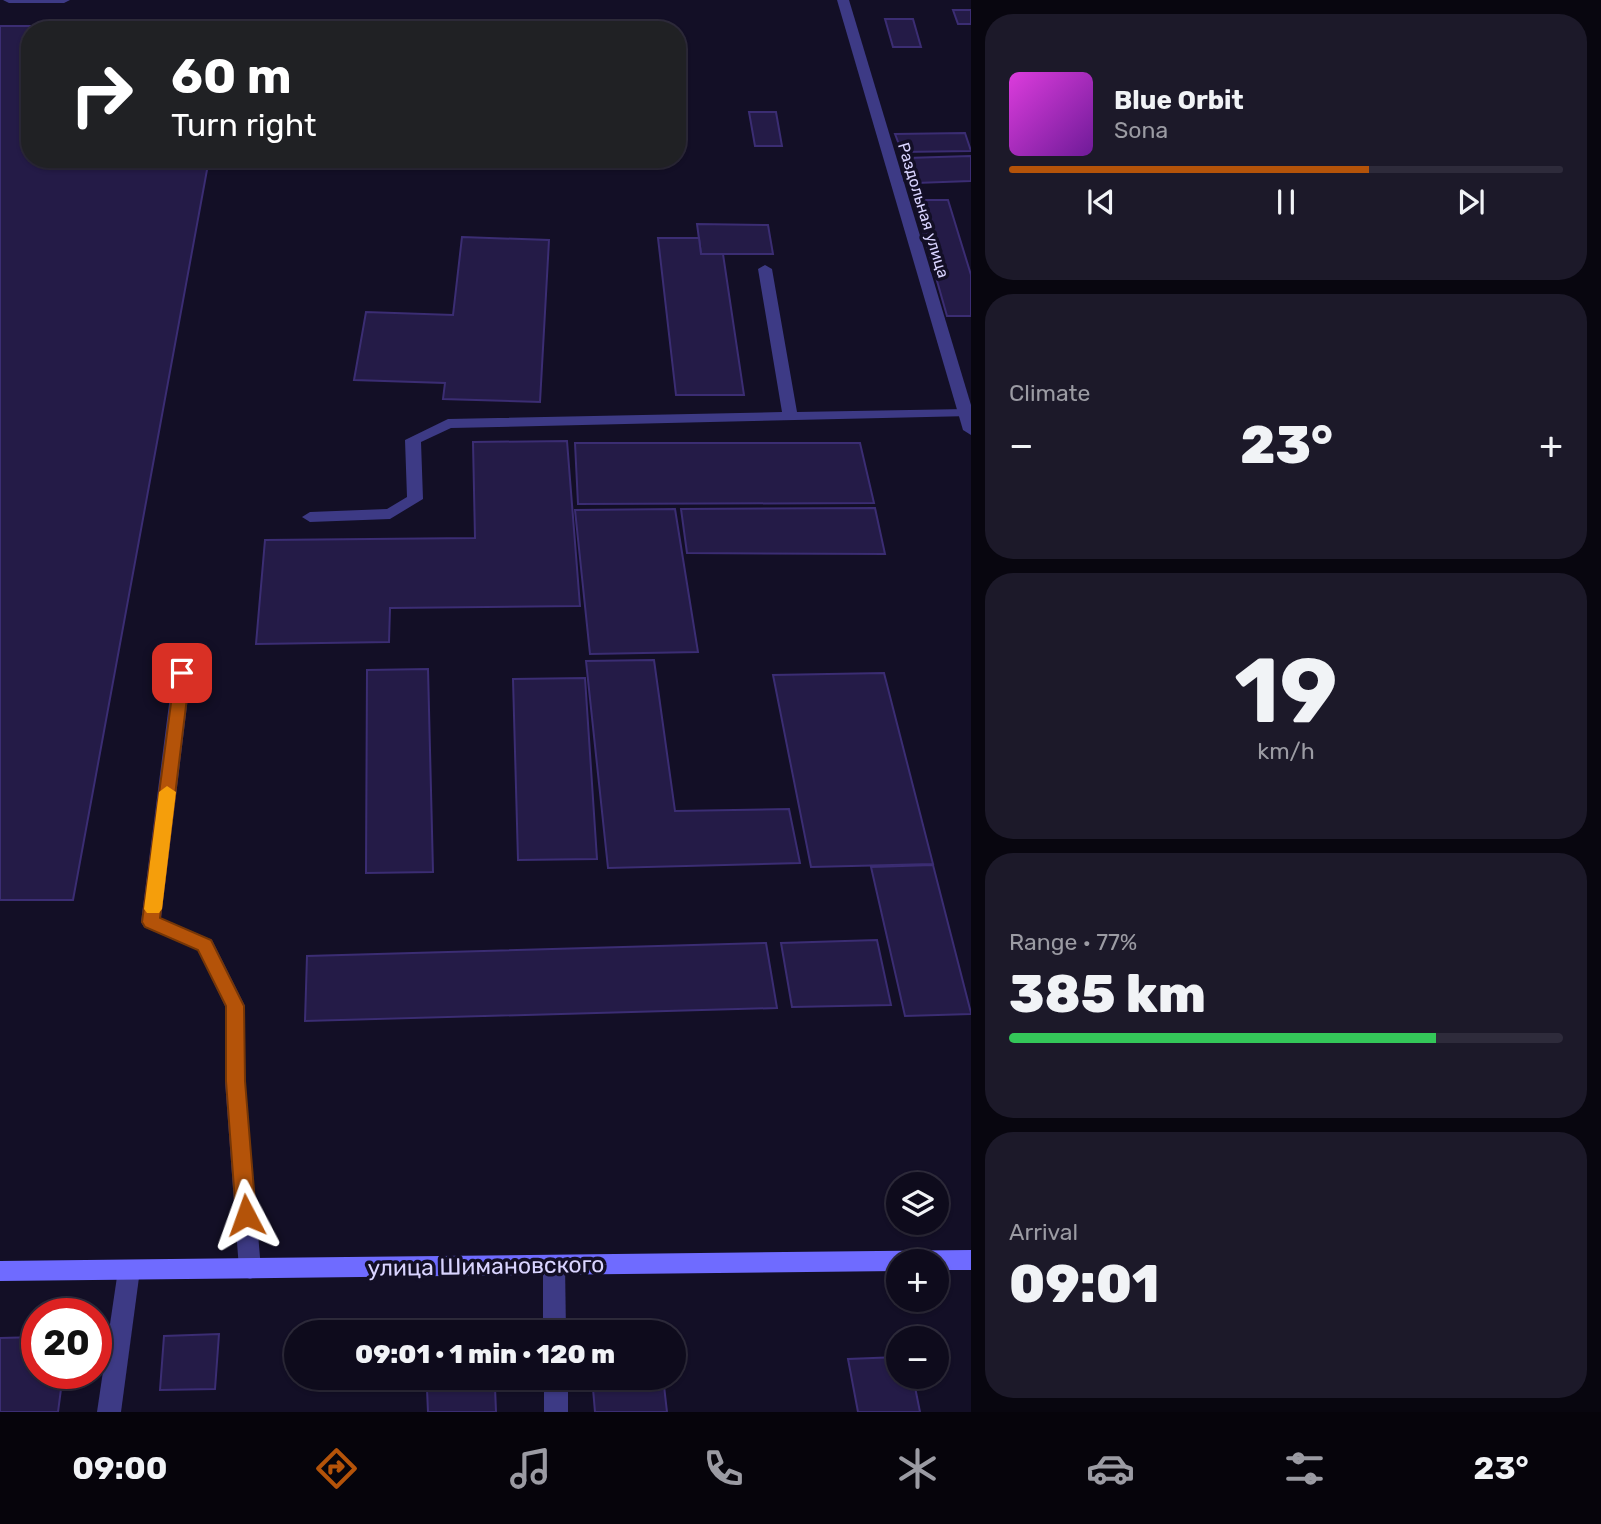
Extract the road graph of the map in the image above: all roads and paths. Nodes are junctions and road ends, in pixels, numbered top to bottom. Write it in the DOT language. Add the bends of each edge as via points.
graph roads {
  1 [pos="9,0"];
  2 [pos="64,0"];
  3 [pos="843,0"];
  4 [pos="765,269"];
  5 [pos="969,413"];
  6 [pos="790,416"];
  7 [pos="971,430"];
  8 [pos="310,517"];
  9 [pos="182,673"];
  10 [pos="971,1260"];
  11 [pos="554,1265"];
  12 [pos="250,1269"];
  13 [pos="129,1270"];
  14 [pos="0,1271"];
  15 [pos="555,1320"];
  16 [pos="556,1390"];
  17 [pos="109,1412"];
  18 [pos="556,1412"];
  1 -- 2 [label="street"];
  3 -- 5 [label="street, Раздольная улица"];
  4 -- 6 [label="street"];
  5 -- 6 [label="street"];
  5 -- 7 [label="street, Раздольная улица"];
  6 -- 8 [label="street" via="447,424 413,440 415,499 390,514"];
  9 -- 12 [label="street" via="151,922 205,945 235,1006 235,1081"];
  10 -- 11 [label="street, улица Шимановского"];
  11 -- 12 [label="street, улица Шимановского"];
  11 -- 15 [label="street"];
  12 -- 13 [label="street, улица Шимановского"];
  13 -- 14 [label="street, улица Шимановского"];
  13 -- 17 [label="street"];
  16 -- 18 [label="street"];
}
